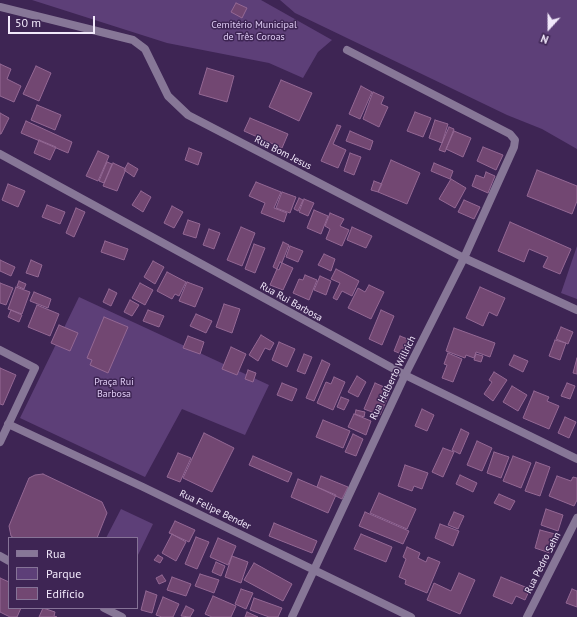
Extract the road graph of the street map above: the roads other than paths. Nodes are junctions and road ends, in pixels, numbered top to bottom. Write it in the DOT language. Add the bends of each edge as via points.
graph roads {
  1 [pos="0,7"];
  2 [pos="347,50"];
  3 [pos="0,154"];
  4 [pos="464,258"];
  5 [pos="577,310"];
  6 [pos="0,350"];
  7 [pos="405,375"];
  8 [pos="8,424"];
  9 [pos="0,442"];
  10 [pos="577,459"];
  11 [pos="577,518"];
  12 [pos="313,569"];
  13 [pos="106,609"];
  14 [pos="122,617"];
  15 [pos="292,617"];
  16 [pos="411,617"];
  17 [pos="528,617"];
  1 -- 4 [label="street, Rua Bom Jesus" via="133,40 145,49 168,96 188,115"];
  2 -- 4 [label="street, Rua Helberto Willrich" via="510,134 515,140"];
  3 -- 7 [label="street, Rua Rui Barbosa"];
  4 -- 5 [label="street, Rua Bom Jesus"];
  4 -- 7 [label="street, Rua Helberto Willrich"];
  6 -- 8 [label="street" via="35,368"];
  7 -- 10 [label="street, Rua Rui Barbosa"];
  7 -- 12 [label="street, Rua Helberto Willrich"];
  8 -- 9 [label="street"];
  8 -- 12 [label="street, Rua Felipe Bender"];
  11 -- 17 [label="street, Rua Pedro Sehn"];
  12 -- 15 [label="street, Rua Helberto Willrich"];
  12 -- 16 [label="street, Rua Felipe Bender"];
  13 -- 14 [label="street"];
}
